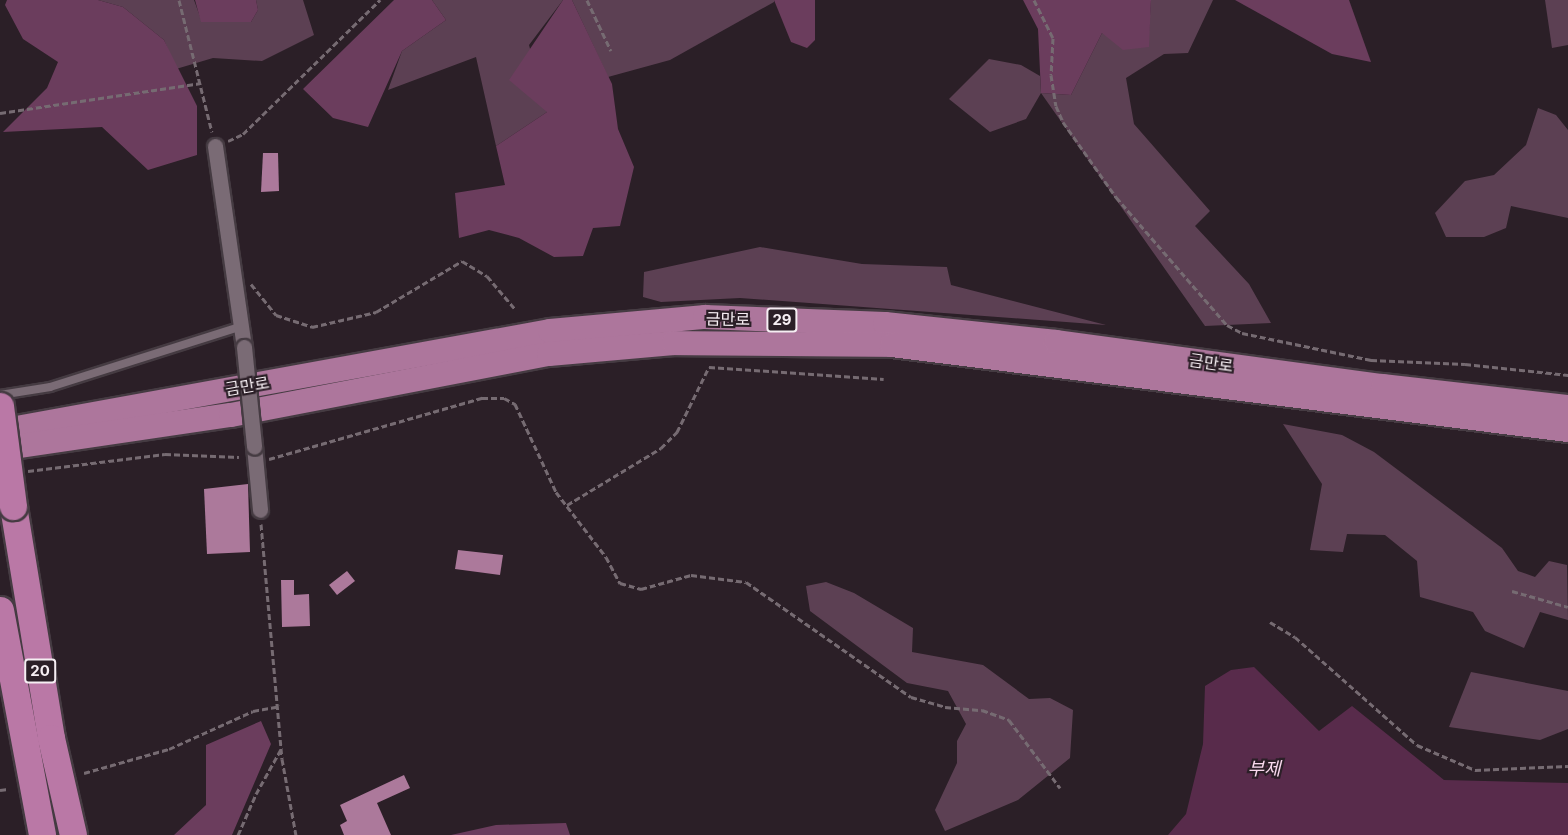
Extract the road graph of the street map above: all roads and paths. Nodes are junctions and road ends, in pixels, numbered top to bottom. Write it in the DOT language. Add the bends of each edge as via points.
graph roads {
  1 [pos="179,0"];
  2 [pos="380,0"];
  3 [pos="587,0"];
  4 [pos="1034,0"];
  5 [pos="610,51"];
  6 [pos="200,83"];
  7 [pos="0,113"];
  8 [pos="215,146"];
  9 [pos="232,262"];
  10 [pos="515,309"];
  11 [pos="242,326"];
  12 [pos="1568,375"];
  13 [pos="884,380"];
  14 [pos="0,395"];
  15 [pos="0,406"];
  16 [pos="1568,407"];
  17 [pos="1568,430"];
  18 [pos="0,431"];
  19 [pos="0,449"];
  20 [pos="254,453"];
  21 [pos="21,473"];
  22 [pos="567,505"];
  23 [pos="260,510"];
  24 [pos="1512,591"];
  25 [pos="1568,607"];
  26 [pos="0,610"];
  27 [pos="1270,622"];
  28 [pos="280,706"];
  29 [pos="282,748"];
  30 [pos="1568,766"];
  31 [pos="84,773"];
  32 [pos="1060,788"];
  33 [pos="8,789"];
  34 [pos="0,790"];
  35 [pos="42,835"];
  36 [pos="72,835"];
  37 [pos="238,835"];
  38 [pos="296,835"];
  1 -- 6 [label="path"];
  2 -- 8 [label="path" via="243,134"];
  3 -- 5 [label="path"];
  4 -- 12 [label="path" via="1053,38 1051,75 1063,122 1116,197 1227,325 1242,333 1371,360 1465,364"];
  6 -- 7 [label="path"];
  6 -- 8 [label="path"];
  8 -- 9 [label="street"];
  9 -- 10 [label="path" via="276,315 312,327 376,312 462,261 487,276"];
  9 -- 11 [label="street"];
  11 -- 14 [label="lane" via="50,387"];
  11 -- 20 [label="street, bridge"];
  13 -- 22 [label="path" via="709,367 678,432 661,448"];
  15 -- 36 [label="highway, 20, bridge" via="51,738"];
  16 -- 18 [label="highway, 금만로 / 29" via="1033,339 885,324 705,318 550,331"];
  17 -- 19 [label="highway, 금만로 / 29" via="892,345 674,343 549,354 231,415"];
  20 -- 21 [label="path" via="165,454"];
  20 -- 22 [label="path" via="277,458 482,398 504,398 515,404 556,492"];
  20 -- 23 [label="street"];
  22 -- 32 [label="path" via="620,583 641,589 691,575 746,582 911,697 945,707 982,710 1009,720"];
  23 -- 28 [label="path"];
  24 -- 25 [label="path"];
  26 -- 35 [label="highway, 20"];
  27 -- 30 [label="path" via="1295,637 1417,745 1475,770"];
  28 -- 29 [label="path"];
  28 -- 31 [label="path" via="253,711 169,749"];
  29 -- 37 [label="path"];
  29 -- 38 [label="path"];
  33 -- 34 [label="path"];
}
